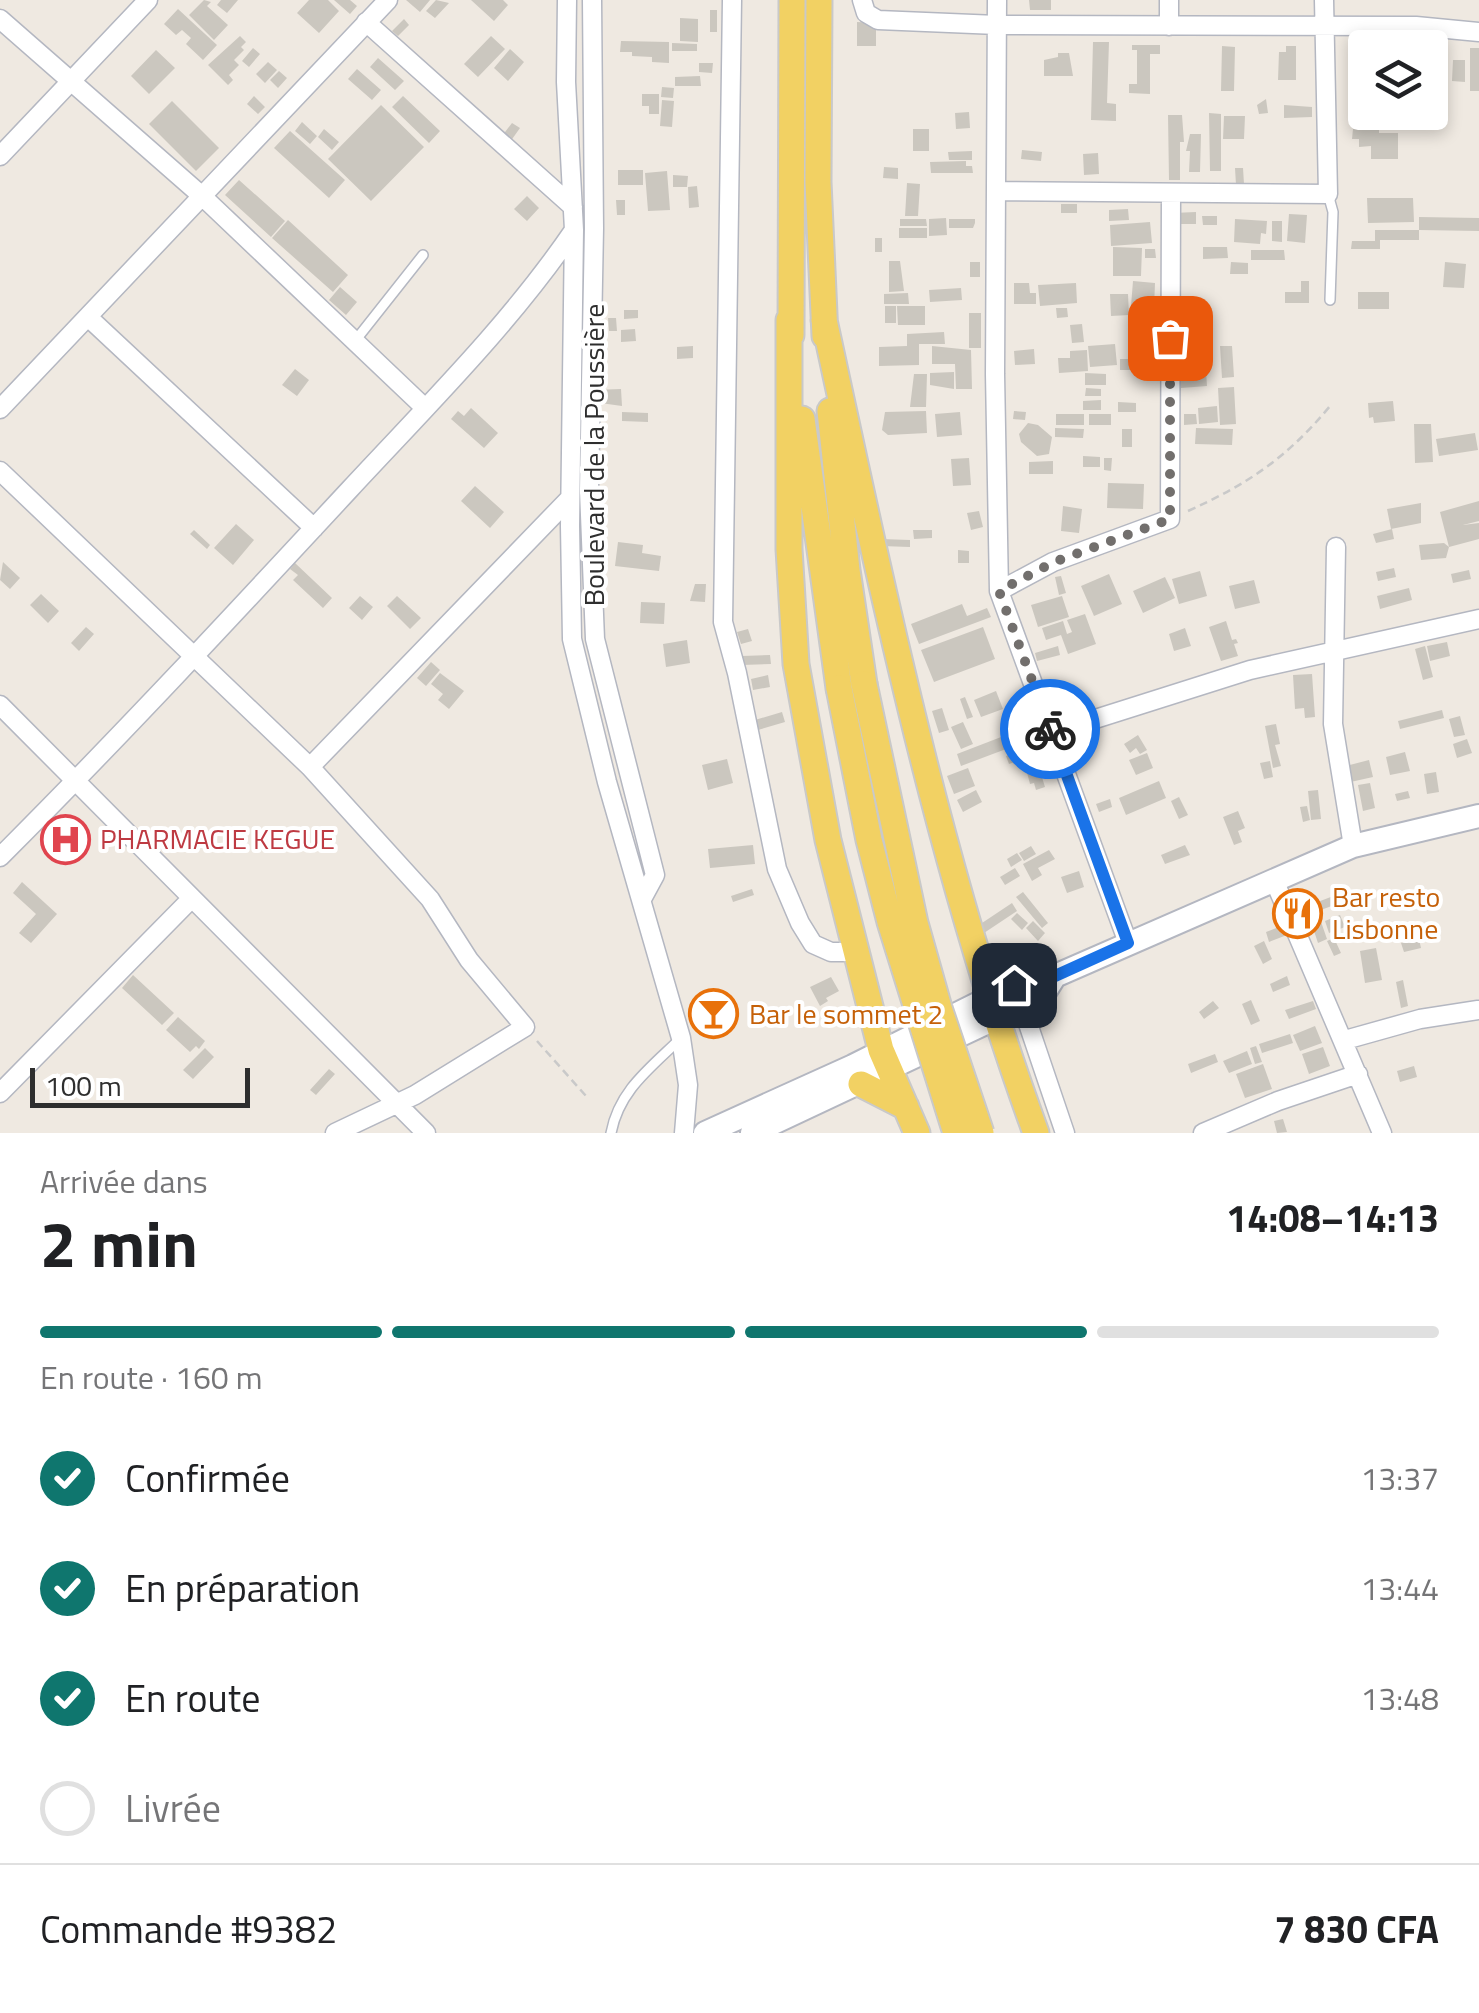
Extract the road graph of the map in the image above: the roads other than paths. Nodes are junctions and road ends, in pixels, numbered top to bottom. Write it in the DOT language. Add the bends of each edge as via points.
graph roads {
  1 [pos="148,0"];
  2 [pos="388,0"];
  3 [pos="567,0"];
  4 [pos="592,0"];
  5 [pos="732,0"];
  6 [pos="792,0"];
  7 [pos="819,0"];
  8 [pos="862,0"];
  9 [pos="997,0"];
  10 [pos="1169,0"];
  11 [pos="1324,0"];
  12 [pos="0,20"];
  13 [pos="366,22"];
  14 [pos="997,24"];
  15 [pos="1324,25"];
  16 [pos="1169,26"];
  17 [pos="1479,32"];
  18 [pos="72,83"];
  19 [pos="0,156"];
  20 [pos="998,191"];
  21 [pos="1170,193"];
  22 [pos="1328,194"];
  23 [pos="202,196"];
  24 [pos="573,207"];
  25 [pos="594,228"];
  26 [pos="574,230"];
  27 [pos="423,255"];
  28 [pos="1330,300"];
  29 [pos="88,316"];
  30 [pos="789,320"];
  31 [pos="824,320"];
  32 [pos="355,341"];
  33 [pos="425,408"];
  34 [pos="0,409"];
  35 [pos="0,472"];
  36 [pos="570,498"];
  37 [pos="314,528"];
  38 [pos="1336,547"];
  39 [pos="999,591"];
  40 [pos="1479,619"];
  41 [pos="1334,652"];
  42 [pos="192,656"];
  43 [pos="851,686"];
  44 [pos="0,706"];
  45 [pos="1052,733"];
  46 [pos="310,766"];
  47 [pos="76,781"];
  48 [pos="1479,816"];
  49 [pos="1353,846"];
  50 [pos="0,857"];
  51 [pos="1274,880"];
  52 [pos="192,898"];
  53 [pos="642,899"];
  54 [pos="1128,943"];
  55 [pos="858,952"];
  56 [pos="978,956"];
  57 [pos="1018,996"];
  58 [pos="992,1010"];
  59 [pos="1478,1010"];
  60 [pos="681,1038"];
  61 [pos="1345,1040"];
  62 [pos="885,1060"];
  63 [pos="0,1063"];
  64 [pos="1358,1074"];
  65 [pos="15,1076"];
  66 [pos="861,1084"];
  67 [pos="0,1093"];
  68 [pos="397,1104"];
  69 [pos="906,1107"];
  70 [pos="761,1131"];
  71 [pos="335,1133"];
  72 [pos="426,1133"];
  73 [pos="610,1133"];
  74 [pos="684,1133"];
  75 [pos="706,1133"];
  76 [pos="917,1133"];
  77 [pos="956,1133"];
  78 [pos="982,1133"];
  79 [pos="1036,1133"];
  80 [pos="1065,1133"];
  81 [pos="1203,1133"];
  82 [pos="1382,1133"];
  1 -- 18 [label="street"];
  2 -- 13 [label="street"];
  3 -- 24 [label="street, Boulevard de la Poussière"];
  4 -- 25 [label="street, Boulevard de la Poussière"];
  5 -- 55 [label="street" via="723,622 777,869 813,944"];
  6 -- 30 [label="main road"];
  7 -- 31 [label="main road"];
  8 -- 14 [label="street" via="878,20"];
  9 -- 14 [label="street"];
  10 -- 16 [label="street"];
  11 -- 15 [label="street"];
  12 -- 18 [label="street"];
  13 -- 23 [label="street"];
  13 -- 24 [label="street"];
  14 -- 16 [label="street"];
  14 -- 20 [label="street"];
  15 -- 16 [label="street"];
  15 -- 17 [label="street"];
  15 -- 22 [label="street"];
  18 -- 19 [label="street"];
  18 -- 23 [label="street"];
  20 -- 21 [label="street"];
  20 -- 39 [label="street"];
  21 -- 22 [label="street"];
  21 -- 39 [label="street" via="1170,519 1054,562"];
  22 -- 28 [label="lane"];
  23 -- 29 [label="street"];
  23 -- 32 [label="street"];
  24 -- 26 [label="street, Boulevard de la Poussière"];
  25 -- 26 [label="street"];
  25 -- 53 [label="street, Boulevard de la Poussière" via="589,490 595,639 655,875"];
  26 -- 33 [label="street"];
  26 -- 36 [label="street, Boulevard de la Poussière"];
  27 -- 32 [label="lane"];
  29 -- 34 [label="street"];
  29 -- 37 [label="street"];
  30 -- 43 [label="main road"];
  30 -- 55 [label="main road" via="796,664 828,840"];
  31 -- 43 [label="main road"];
  31 -- 56 [label="main road" via="884,598"];
  32 -- 33 [label="street"];
  33 -- 37 [label="street"];
  35 -- 42 [label="street"];
  36 -- 46 [label="street"];
  36 -- 53 [label="street, Boulevard de la Poussière" via="572,639"];
  37 -- 42 [label="street"];
  38 -- 41 [label="street"];
  39 -- 45 [label="street"];
  40 -- 41 [label="street"];
  41 -- 45 [label="street" via="1250,670"];
  41 -- 49 [label="street" via="1334,743"];
  42 -- 46 [label="street"];
  42 -- 47 [label="street"];
  43 -- 77 [label="main road, bridge" via="869,840"];
  43 -- 78 [label="main road, bridge" via="939,1008"];
  44 -- 47 [label="street"];
  45 -- 54 [label="street"];
  46 -- 68 [label="street" via="430,899 468,960 525,1026"];
  47 -- 50 [label="street"];
  47 -- 52 [label="street"];
  48 -- 49 [label="main road"];
  49 -- 51 [label="main road"];
  51 -- 54 [label="main road"];
  51 -- 61 [label="street"];
  52 -- 65 [label="street"];
  52 -- 68 [label="street"];
  53 -- 60 [label="street, Boulevard de la Poussière"];
  54 -- 57 [label="main road" via="1055,976 1035,975"];
  55 -- 62 [label="main road"];
  56 -- 57 [label="main road"];
  56 -- 58 [label="main road"];
  57 -- 58 [label="main road"];
  57 -- 80 [label="street"];
  58 -- 62 [label="main road"];
  58 -- 79 [label="main road"];
  59 -- 61 [label="street"];
  60 -- 73 [label="lane" via="628,1089"];
  60 -- 74 [label="street, Boulevard de la Poussière" via="688,1086"];
  61 -- 64 [label="street"];
  62 -- 66 [label="main road"];
  62 -- 69 [label="main road"];
  62 -- 75 [label="main road"];
  63 -- 65 [label="street"];
  64 -- 81 [label="street"];
  64 -- 82 [label="street"];
  65 -- 67 [label="street"];
  66 -- 69 [label="main road"];
  66 -- 70 [label="main road"];
  68 -- 71 [label="street"];
  68 -- 72 [label="street"];
  69 -- 76 [label="main road"];
}
